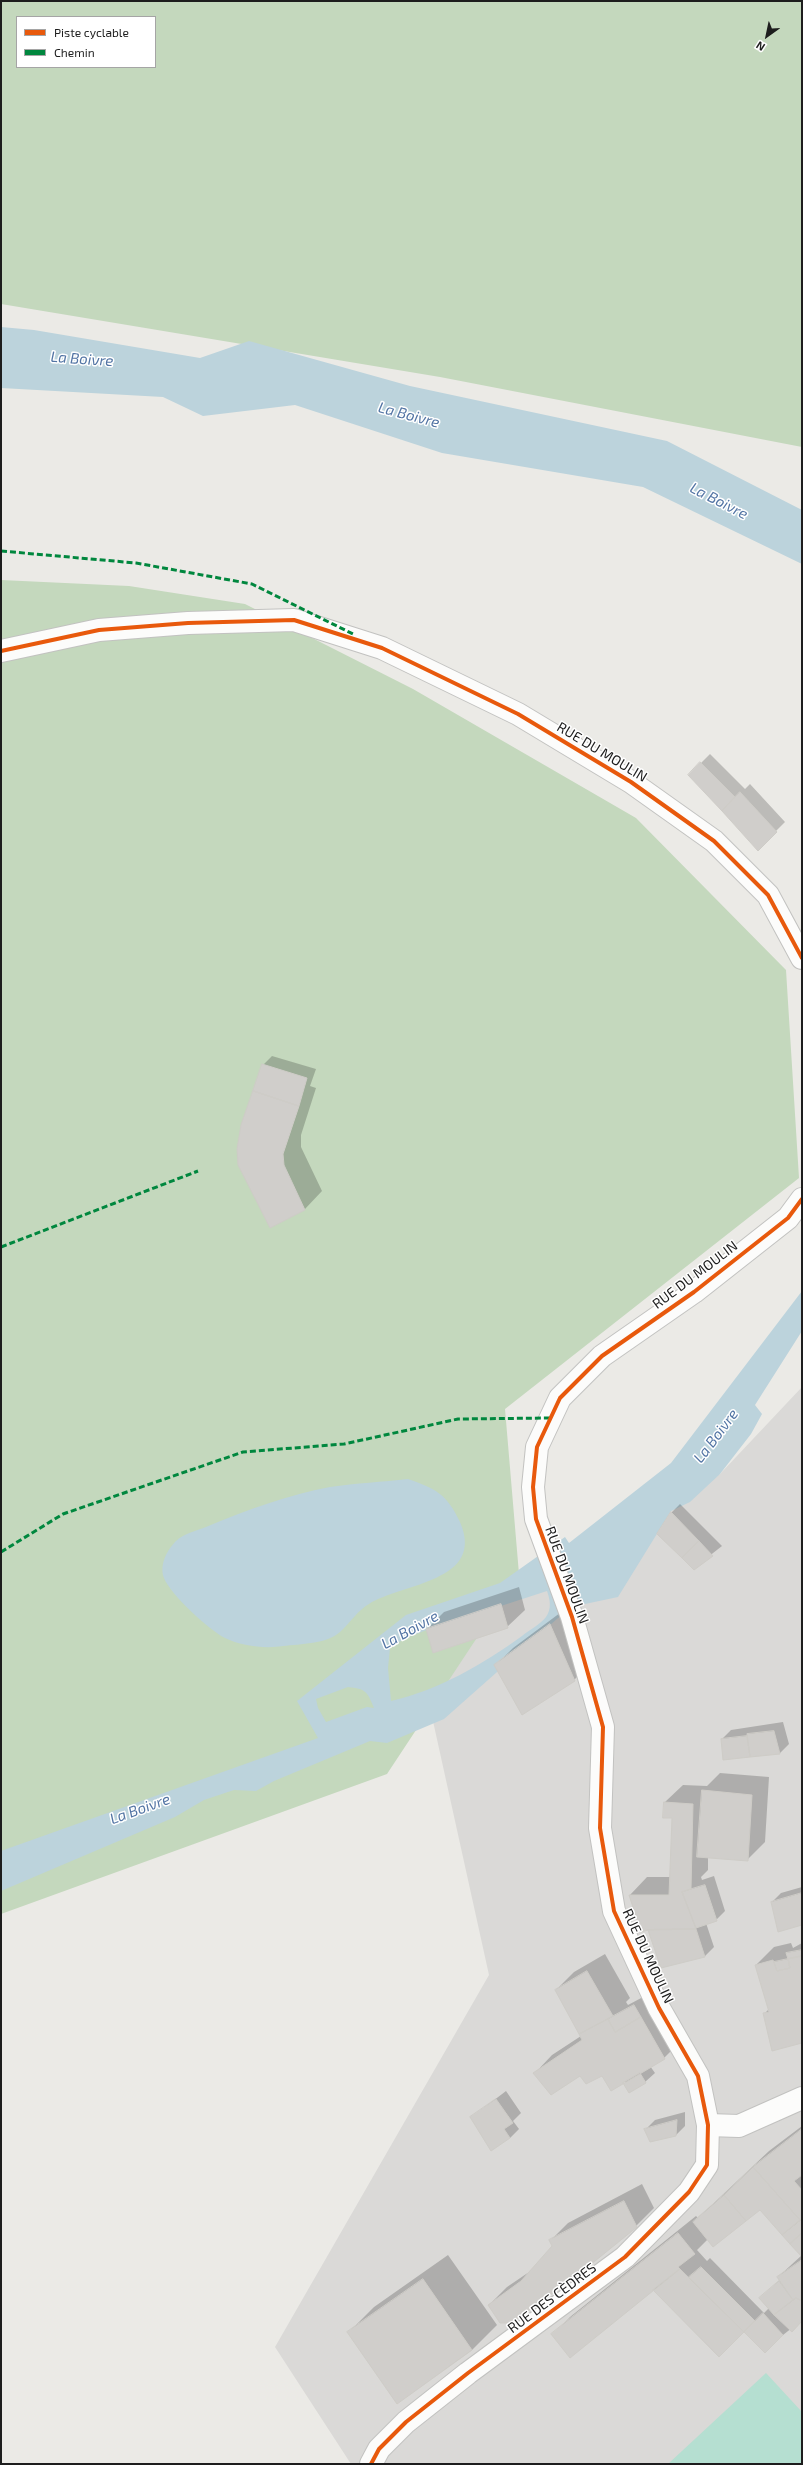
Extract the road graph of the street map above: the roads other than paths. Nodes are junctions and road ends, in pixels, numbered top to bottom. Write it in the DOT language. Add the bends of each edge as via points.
graph roads {
  1 [pos="1,652"];
  2 [pos="802,958"];
  3 [pos="802,1198"];
  4 [pos="802,2098"];
  5 [pos="708,2125"];
  6 [pos="371,2464"];
  1 -- 2 [label="street, RUE DU MOULIN" via="99,630 188,622 294,620 382,648 518,714 631,782 714,841 768,895"];
  3 -- 5 [label="street, RUE DU MOULIN" via="788,1218 694,1292 602,1356 560,1398 537,1447 533,1487 536,1519 572,1617 603,1727 600,1828 614,1911 659,2008 698,2076"];
  4 -- 5 [label="street" via="739,2126"];
  5 -- 6 [label="street, RUE DES CÈDRES" via="706,2165 689,2192 626,2257 406,2422 379,2449"];
}
